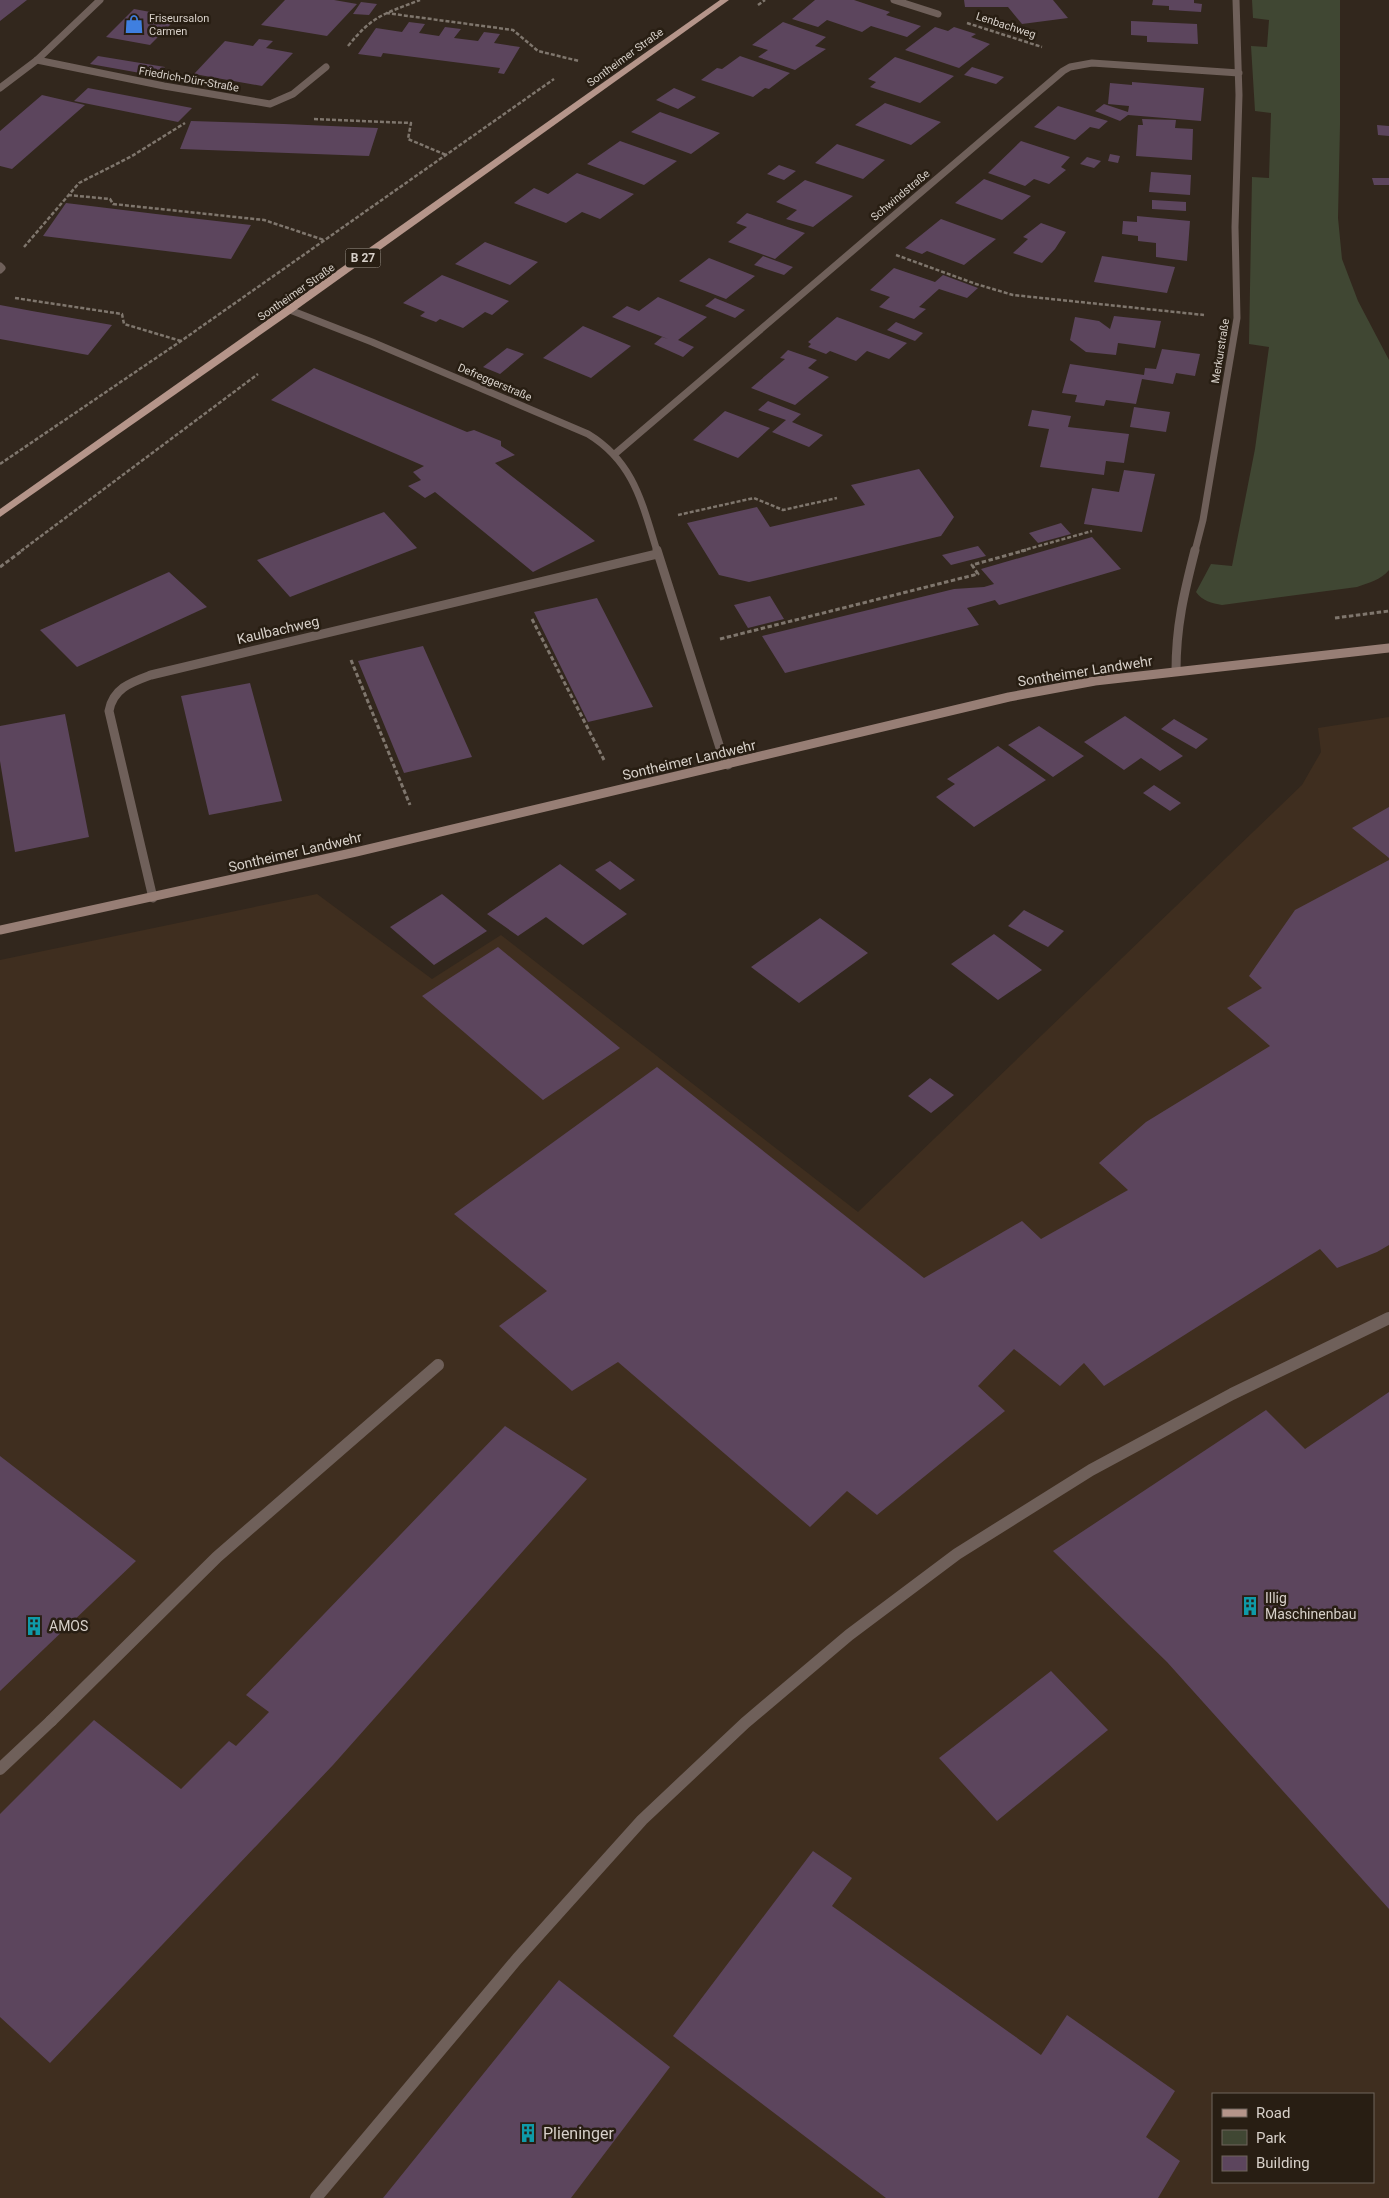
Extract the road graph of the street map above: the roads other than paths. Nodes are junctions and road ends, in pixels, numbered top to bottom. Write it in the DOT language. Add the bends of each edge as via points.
graph roads {
  1 [pos="100,0"];
  2 [pos="725,0"];
  3 [pos="894,0"];
  4 [pos="1236,0"];
  5 [pos="938,14"];
  6 [pos="38,60"];
  7 [pos="326,67"];
  8 [pos="1239,73"];
  9 [pos="0,88"];
  10 [pos="290,310"];
  11 [pos="616,453"];
  12 [pos="0,514"];
  13 [pos="657,554"];
  14 [pos="1389,648"];
  15 [pos="1176,671"];
  16 [pos="728,765"];
  17 [pos="153,898"];
  18 [pos="0,930"];
  19 [pos="1389,1318"];
  20 [pos="438,1365"];
  21 [pos="0,1769"];
  22 [pos="316,2198"];
  1 -- 6 [label="street"];
  2 -- 10 [label="main road, Sontheimer Straße / B 27"];
  3 -- 5 [label="street"];
  4 -- 8 [label="street, Merkurstraße"];
  6 -- 7 [label="street, Friedrich-Dürr-Straße" via="270,104 281,102"];
  6 -- 9 [label="street"];
  8 -- 11 [label="street, Schwindstraße" via="1081,64 1063,71"];
  8 -- 15 [label="street, Merkurstraße" via="1235,227 1237,318 1203,520 1180,609"];
  10 -- 11 [label="street, Defreggerstraße" via="381,345 588,434"];
  10 -- 12 [label="main road, Sontheimer Straße / B 27"];
  11 -- 13 [label="street, Defreggerstraße" via="638,491"];
  13 -- 16 [label="street, Defreggerstraße"];
  13 -- 17 [label="street, Kaulbachweg" via="151,675 120,689 112,696 109,711"];
  14 -- 15 [label="street, Sontheimer Landwehr"];
  15 -- 16 [label="street, Sontheimer Landwehr" via="1095,681 1009,697"];
  16 -- 17 [label="street, Sontheimer Landwehr"];
  17 -- 18 [label="street, Sontheimer Landwehr"];
  19 -- 22 [label="street" via="1232,1394 1091,1470 957,1554 842,1642 745,1723 642,1820 518,1958"];
  20 -- 21 [label="street" via="217,1557"];
}
